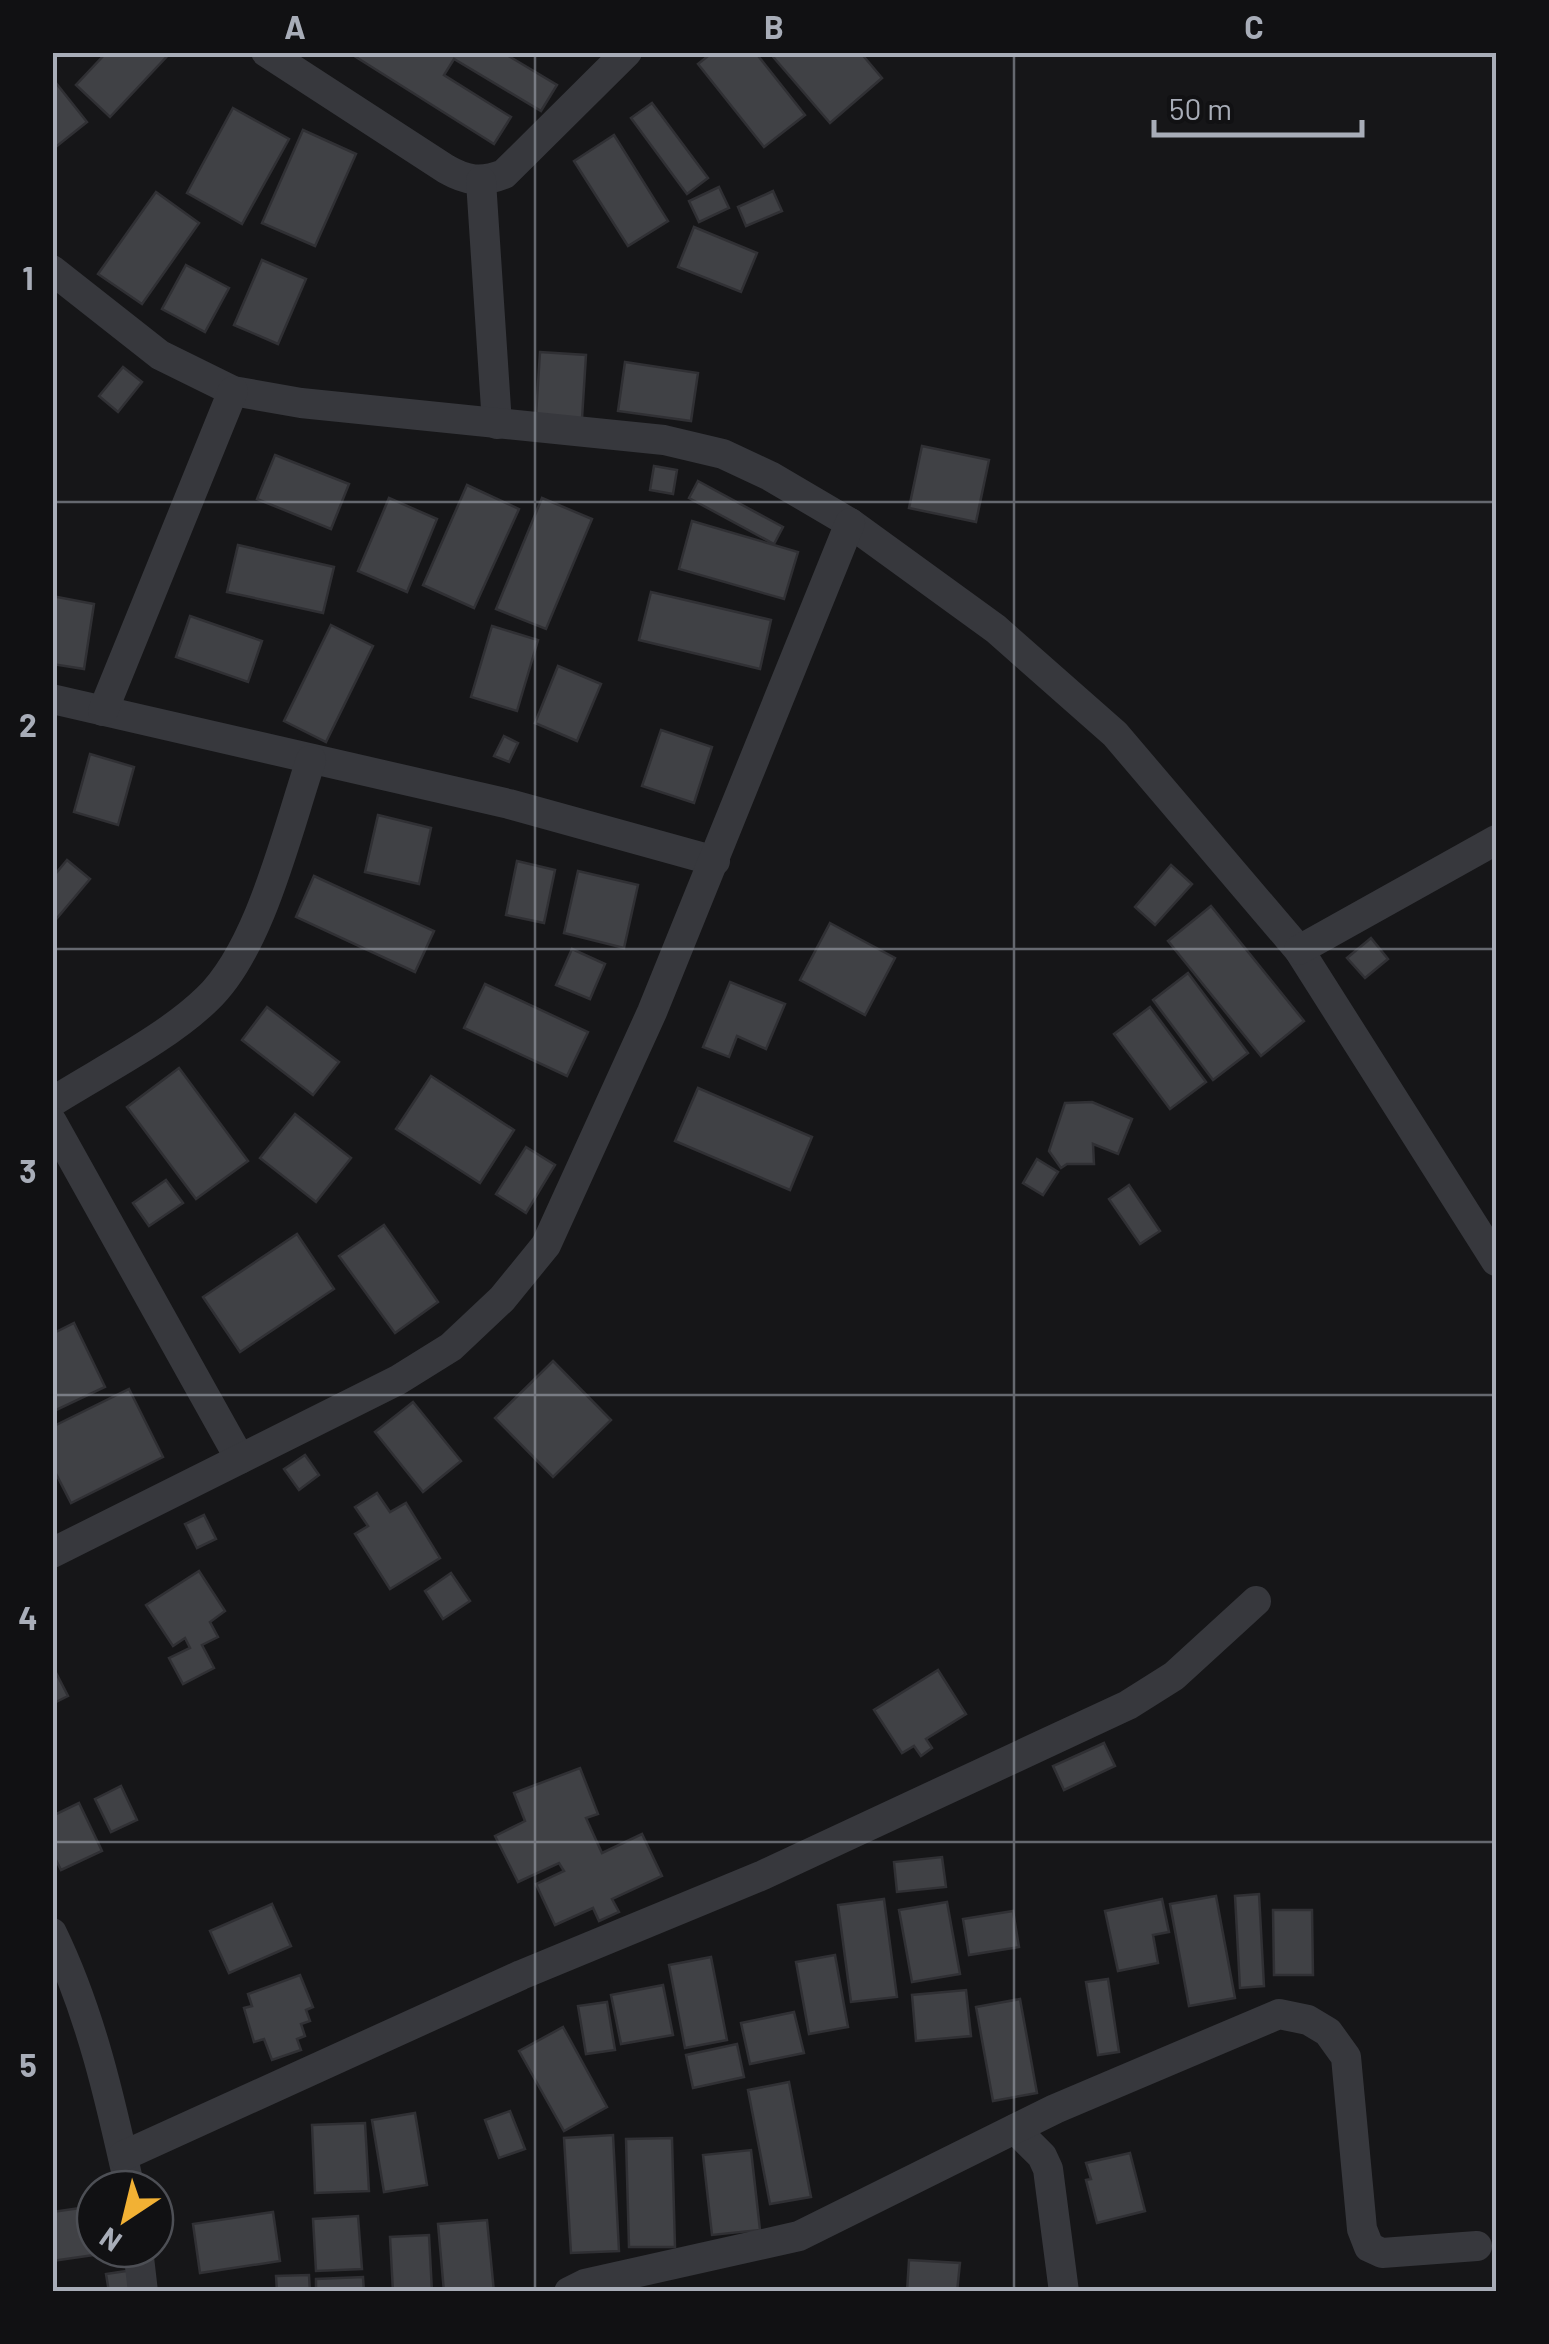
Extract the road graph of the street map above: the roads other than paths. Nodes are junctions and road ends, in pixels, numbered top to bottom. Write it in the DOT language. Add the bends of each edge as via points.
graph roads {
  1 [pos="266,52"];
  2 [pos="627,52"];
  3 [pos="480,181"];
  4 [pos="52,270"];
  5 [pos="233,391"];
  6 [pos="496,424"];
  7 [pos="850,523"];
  8 [pos="52,700"];
  9 [pos="103,711"];
  10 [pos="311,760"];
  11 [pos="1496,840"];
  12 [pos="715,861"];
  13 [pos="1298,950"];
  14 [pos="52,1102"];
  15 [pos="52,1122"];
  16 [pos="1496,1261"];
  17 [pos="240,1459"];
  18 [pos="52,1552"];
  19 [pos="1256,1601"];
  20 [pos="52,1933"];
  21 [pos="1015,2129"];
  22 [pos="123,2156"];
  23 [pos="126,2169"];
  24 [pos="1476,2246"];
  25 [pos="568,2292"];
  26 [pos="1064,2292"];
  1 -- 3 [label="street" via="446,169"];
  2 -- 3 [label="street" via="504,174"];
  3 -- 6 [label="street"];
  4 -- 5 [label="street" via="160,355"];
  5 -- 6 [label="street"];
  5 -- 9 [label="street"];
  6 -- 7 [label="street" via="664,440 723,454"];
  7 -- 12 [label="street"];
  7 -- 13 [label="street" via="996,629 1115,734"];
  8 -- 9 [label="street"];
  9 -- 10 [label="street"];
  10 -- 12 [label="street" via="509,804"];
  10 -- 14 [label="street" via="247,946 229,974 178,1022"];
  11 -- 13 [label="street"];
  12 -- 17 [label="street" via="546,1246 451,1347"];
  13 -- 16 [label="street"];
  15 -- 17 [label="street"];
  17 -- 18 [label="street"];
  19 -- 22 [label="street" via="1174,1676 1128,1705 764,1874 521,1975"];
  20 -- 22 [label="street" via="106,2085"];
  21 -- 24 [label="street" via="1280,2014 1308,2020 1328,2032 1346,2057 1369,2247 1382,2252"];
  21 -- 25 [label="street" via="799,2236"];
  21 -- 26 [label="street" via="1048,2169"];
  22 -- 23 [label="street"];
}
